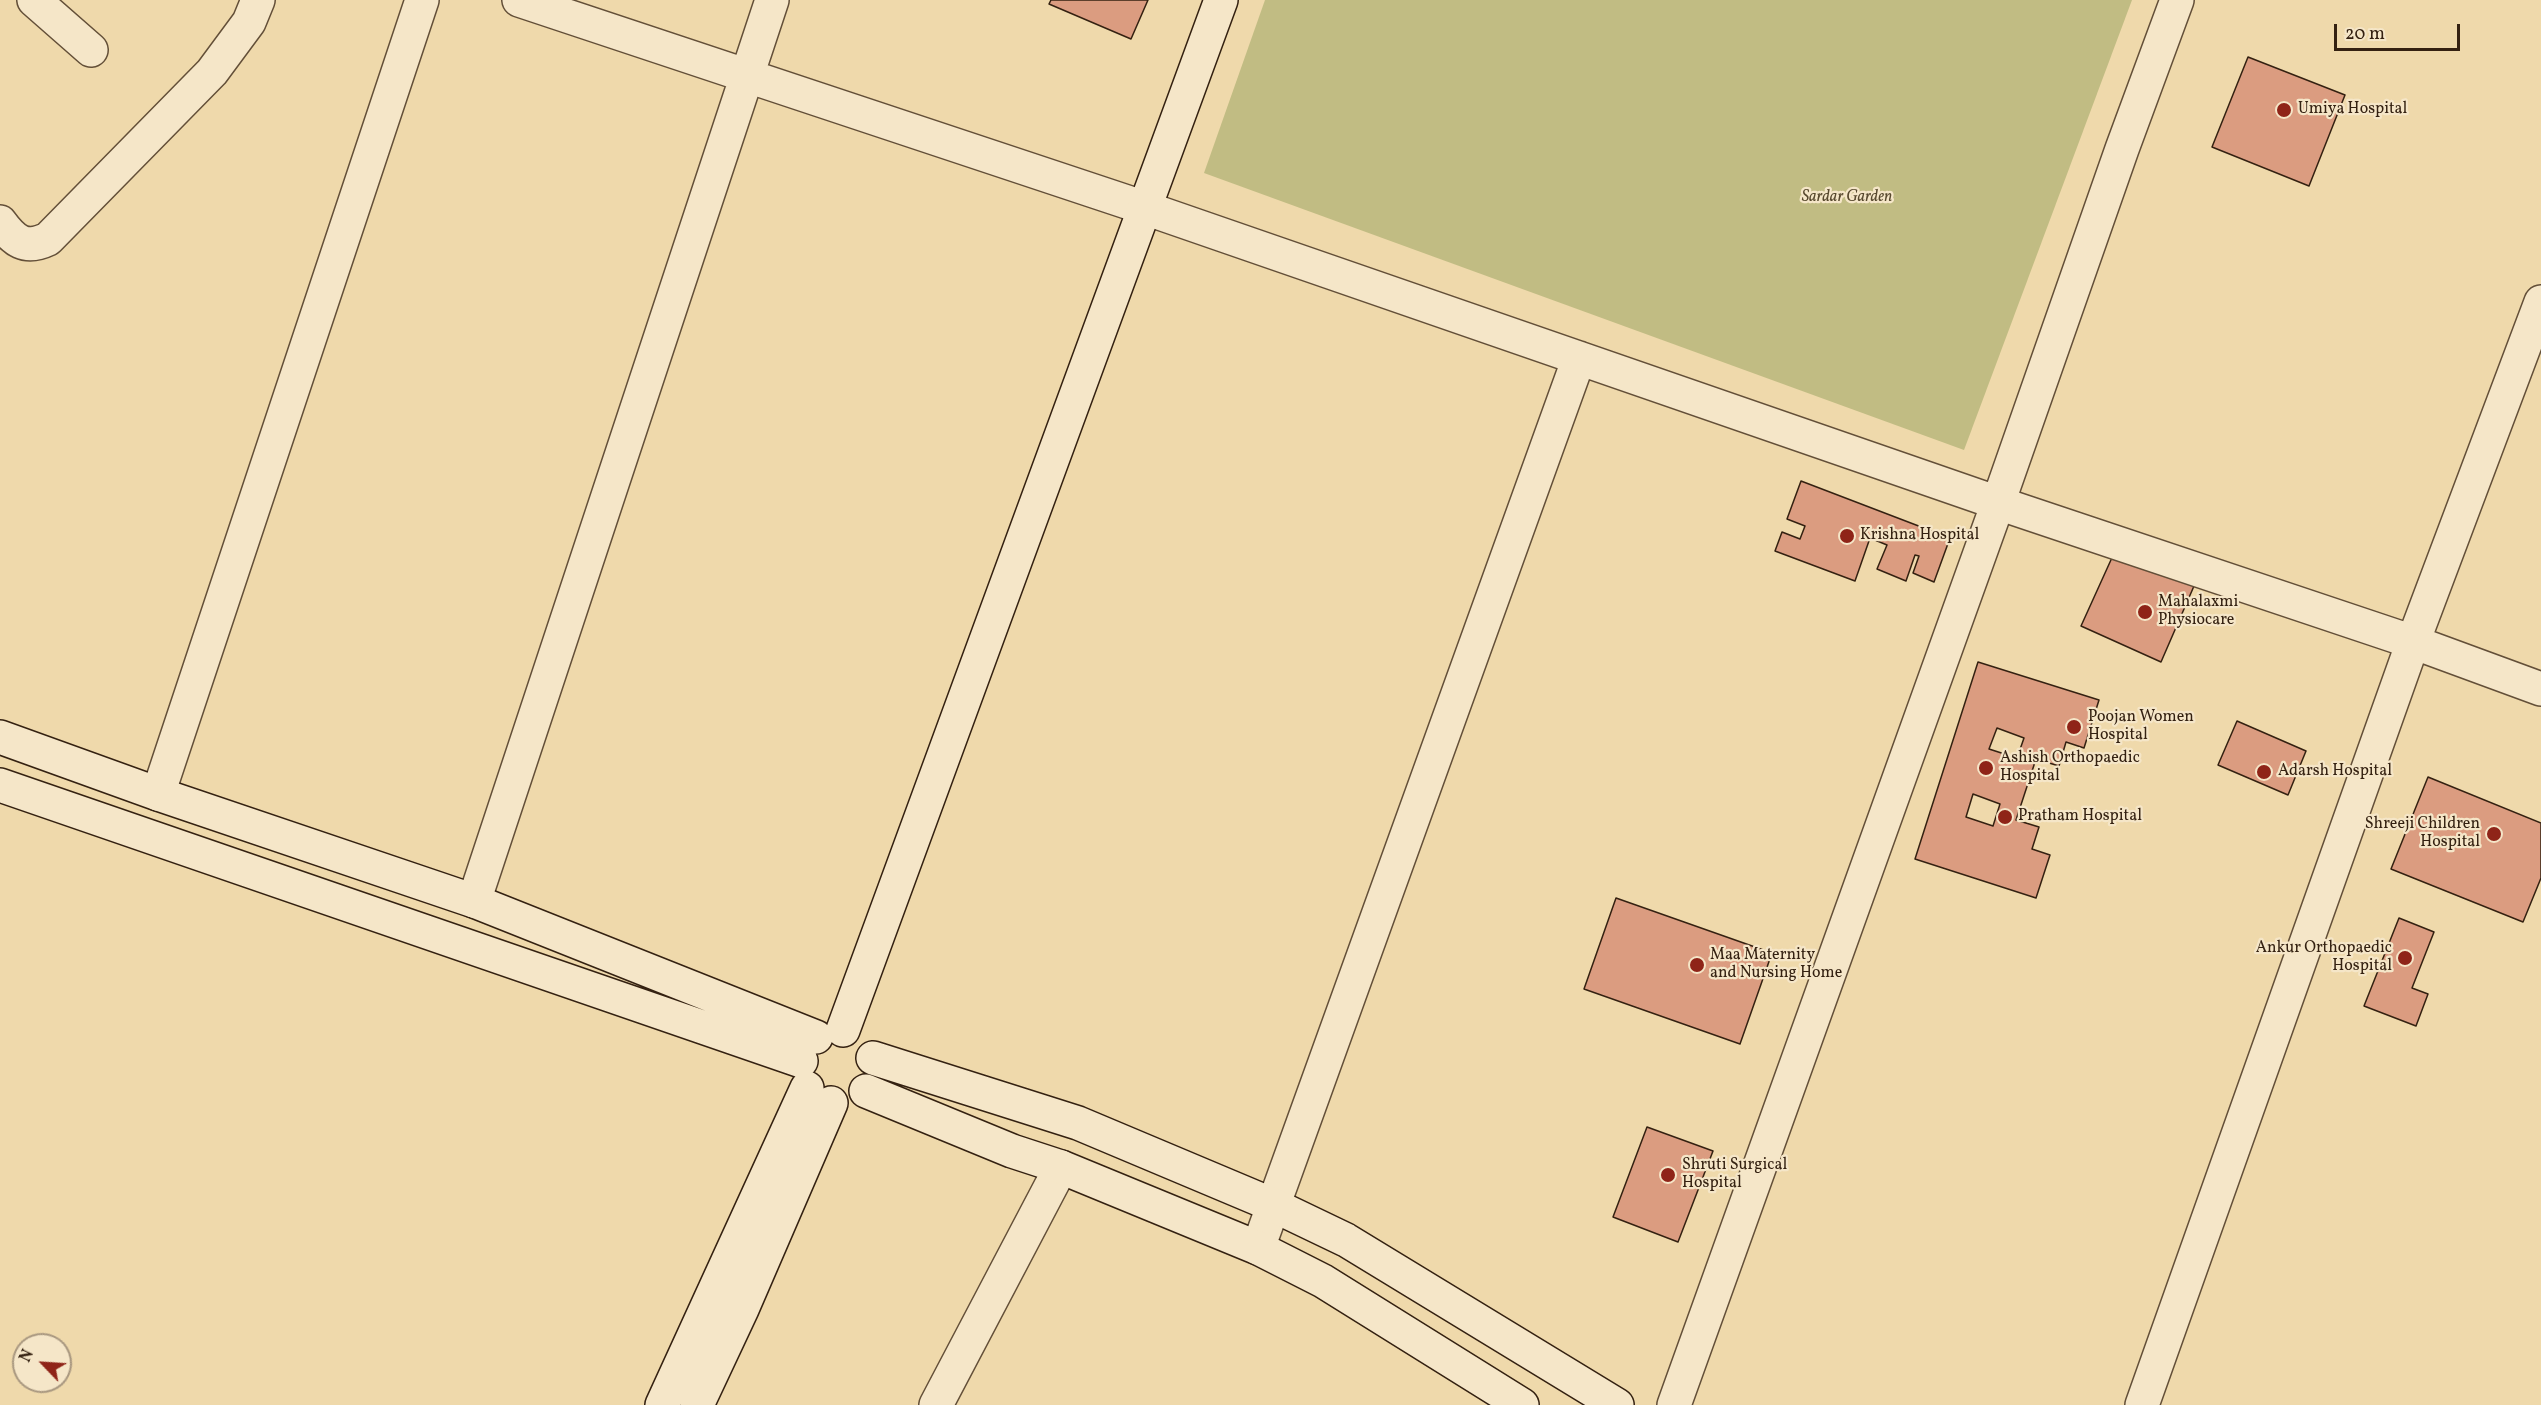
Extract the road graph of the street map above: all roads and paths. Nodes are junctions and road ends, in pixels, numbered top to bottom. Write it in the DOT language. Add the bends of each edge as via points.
graph roads {
  1 [pos="34,0"];
  2 [pos="258,0"];
  3 [pos="422,0"];
  4 [pos="519,0"];
  5 [pos="772,0"];
  6 [pos="1221,0"];
  7 [pos="2177,0"];
  8 [pos="91,50"];
  9 [pos="746,76"];
  10 [pos="1145,208"];
  11 [pos="0,222"];
  12 [pos="2541,302"];
  13 [pos="1579,358"];
  14 [pos="1998,502"];
  15 [pos="2413,642"];
  16 [pos="2541,689"];
  17 [pos="0,737"];
  18 [pos="0,784"];
  19 [pos="158,794"];
  20 [pos="474,901"];
  21 [pos="873,1058"];
  22 [pos="820,1064"];
  23 [pos="866,1091"];
  24 [pos="1061,1167"];
  25 [pos="1273,1205"];
  26 [pos="1258,1248"];
  27 [pos="662,1405"];
  28 [pos="697,1405"];
  29 [pos="936,1405"];
  30 [pos="1522,1405"];
  31 [pos="1617,1405"];
  32 [pos="1674,1405"];
  33 [pos="2142,1405"];
  1 -- 8 [label="street"];
  2 -- 11 [label="street" via="249,22 212,72 48,239 36,245 22,243"];
  3 -- 19 [label="street"];
  4 -- 9 [label="street"];
  5 -- 9 [label="street"];
  6 -- 10 [label="street"];
  7 -- 14 [label="street"];
  9 -- 10 [label="street"];
  9 -- 20 [label="street"];
  10 -- 13 [label="street"];
  10 -- 22 [label="street"];
  12 -- 15 [label="street"];
  13 -- 14 [label="street"];
  13 -- 25 [label="street"];
  14 -- 15 [label="street"];
  14 -- 32 [label="street"];
  15 -- 16 [label="street"];
  15 -- 33 [label="street"];
  17 -- 19 [label="street"];
  18 -- 22 [label="street"];
  19 -- 20 [label="street"];
  20 -- 22 [label="street"];
  21 -- 22 [label="street" via="862,1041"];
  21 -- 23 [label="street" via="873,1073"];
  21 -- 25 [label="street" via="1078,1123"];
  22 -- 23 [label="street" via="845,1103"];
  22 -- 27 [label="street"];
  22 -- 28 [label="street" via="742,1309"];
  23 -- 24 [label="street"];
  24 -- 26 [label="street"];
  24 -- 29 [label="street"];
  25 -- 26 [label="street"];
  25 -- 31 [label="street" via="1346,1240"];
  26 -- 30 [label="street" via="1323,1281"];
}
